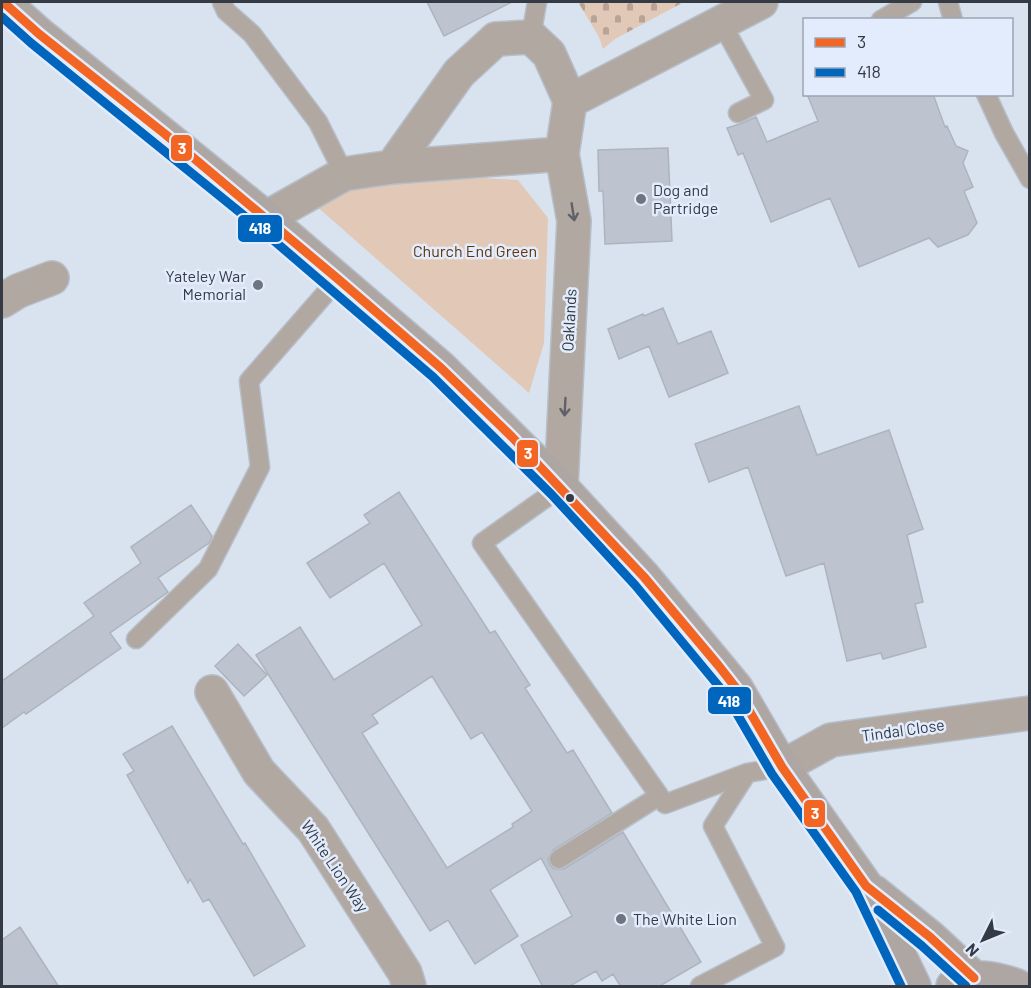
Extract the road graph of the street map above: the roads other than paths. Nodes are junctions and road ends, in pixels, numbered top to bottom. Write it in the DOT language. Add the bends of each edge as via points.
graph roads {
  1 [pos="3,2"];
  2 [pos="222,2"];
  3 [pos="537,2"];
  4 [pos="761,2"];
  5 [pos="948,2"];
  6 [pos="905,3"];
  7 [pos="884,18"];
  8 [pos="953,18"];
  9 [pos="721,22"];
  10 [pos="531,37"];
  11 [pos="987,96"];
  12 [pos="570,101"];
  13 [pos="738,113"];
  14 [pos="562,154"];
  15 [pos="393,167"];
  16 [pos="344,174"];
  17 [pos="1029,179"];
  18 [pos="266,218"];
  19 [pos="52,278"];
  20 [pos="338,279"];
  21 [pos="2,301"];
  22 [pos="561,487"];
  23 [pos="136,639"];
  24 [pos="212,692"];
  25 [pos="1029,712"];
  26 [pos="782,767"];
  27 [pos="747,773"];
  28 [pos="659,796"];
  29 [pos="559,859"];
  30 [pos="866,886"];
  31 [pos="963,982"];
  32 [pos="409,987"];
  33 [pos="700,987"];
  34 [pos="914,987"];
  35 [pos="1017,987"];
  1 -- 18 [label="main road"];
  2 -- 16 [label="lane" via="226,11 252,34 318,122"];
  3 -- 10 [label="lane"];
  4 -- 9 [label="street"];
  5 -- 8 [label="lane"];
  6 -- 7 [label="lane"];
  9 -- 12 [label="street"];
  9 -- 13 [label="lane" via="764,100"];
  10 -- 12 [label="street" via="549,54"];
  10 -- 15 [label="street" via="496,39 459,73"];
  11 -- 17 [label="lane"];
  12 -- 14 [label="street, Oaklands"];
  14 -- 15 [label="street"];
  14 -- 22 [label="street, Oaklands, one-way" via="574,221"];
  15 -- 16 [label="street"];
  16 -- 18 [label="street"];
  18 -- 20 [label="main road"];
  19 -- 21 [label="street"];
  20 -- 22 [label="main road" via="441,368"];
  20 -- 23 [label="lane" via="249,381 260,467 207,569"];
  22 -- 26 [label="main road" via="718,665 736,688"];
  22 -- 28 [label="lane" via="482,543"];
  24 -- 32 [label="street, White Lion Way" via="260,772 313,829 405,973"];
  25 -- 26 [label="street, Tindal Close" via="831,740"];
  26 -- 27 [label="lane"];
  26 -- 30 [label="main road"];
  27 -- 28 [label="lane" via="665,804"];
  27 -- 33 [label="lane" via="713,826 775,947"];
  28 -- 29 [label="lane"];
  30 -- 31 [label="main road" via="930,937"];
  30 -- 34 [label="main road"];
  31 -- 35 [label="main road" via="996,979"];
}
